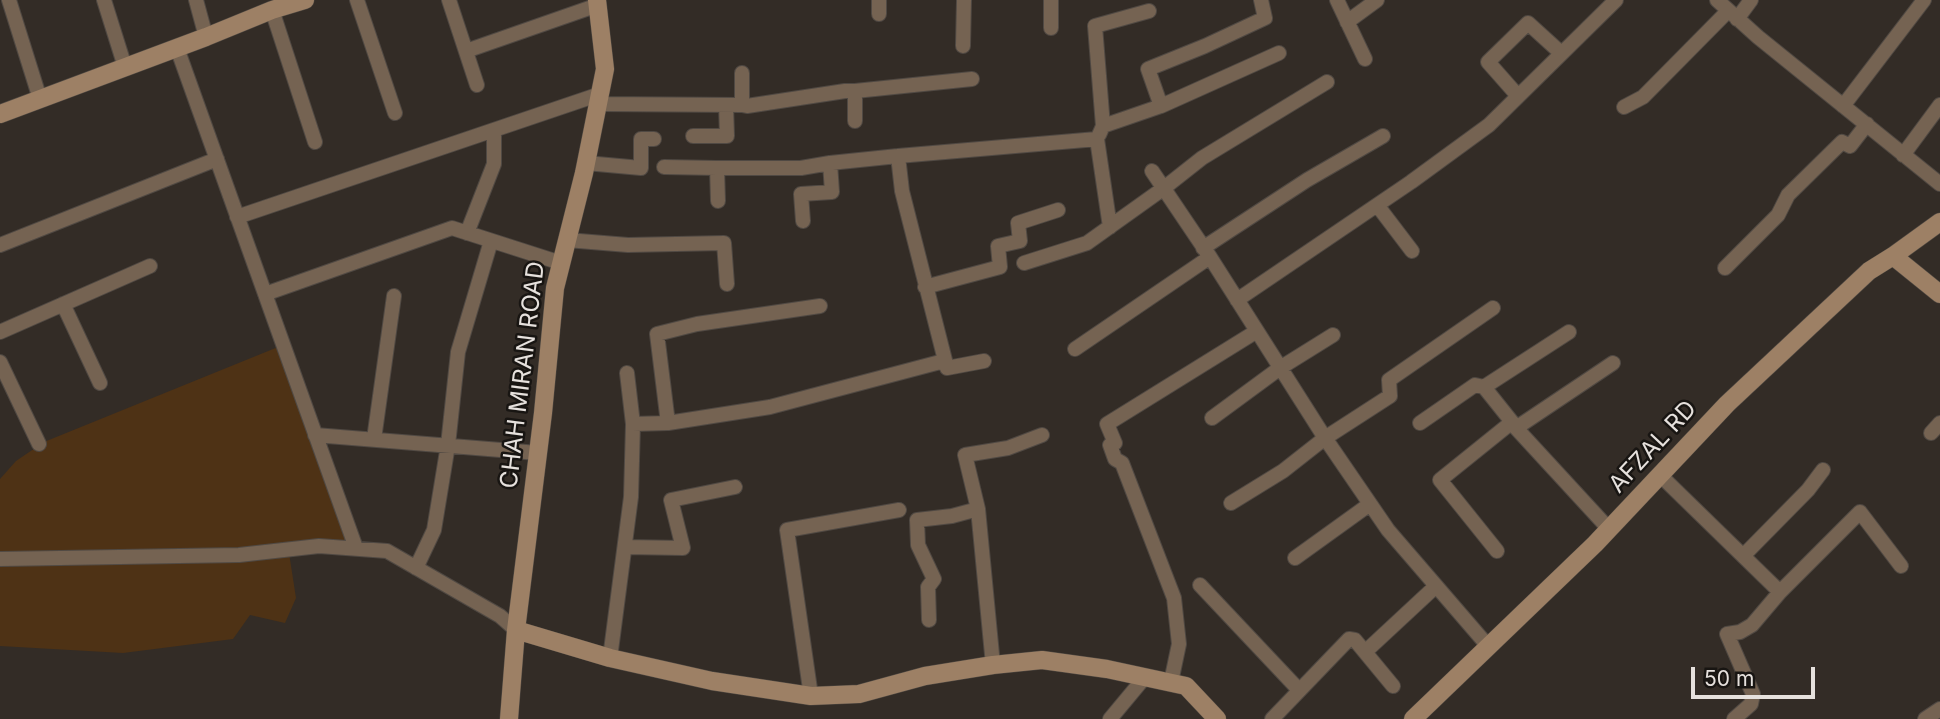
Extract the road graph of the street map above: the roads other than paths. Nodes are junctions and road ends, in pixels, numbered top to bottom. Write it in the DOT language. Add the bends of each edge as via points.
graph roads {
  1 [pos="9,0"];
  2 [pos="104,0"];
  3 [pos="197,0"];
  4 [pos="305,0"];
  5 [pos="357,0"];
  6 [pos="449,0"];
  7 [pos="964,0"];
  8 [pos="1051,0"];
  9 [pos="1261,0"];
  10 [pos="1337,0"];
  11 [pos="1377,0"];
  12 [pos="1717,0"];
  13 [pos="1751,0"];
  14 [pos="1924,0"];
  15 [pos="1612,1"];
  16 [pos="597,2"];
  17 [pos="272,10"];
  18 [pos="1149,11"];
  19 [pos="1733,15"];
  20 [pos="1347,22"];
  21 [pos="1051,28"];
  22 [pos="206,37"];
  23 [pos="963,46"];
  24 [pos="177,48"];
  25 [pos="466,51"];
  26 [pos="1279,53"];
  27 [pos="1561,53"];
  28 [pos="1365,59"];
  29 [pos="125,67"];
  30 [pos="742,73"];
  31 [pos="972,79"];
  32 [pos="1327,82"];
  33 [pos="477,85"];
  34 [pos="855,92"];
  35 [pos="1518,96"];
  36 [pos="40,99"];
  37 [pos="599,99"];
  38 [pos="726,105"];
  39 [pos="742,105"];
  40 [pos="1940,105"];
  41 [pos="1161,106"];
  42 [pos="1843,106"];
  43 [pos="1624,107"];
  44 [pos="395,113"];
  45 [pos="0,114"];
  46 [pos="855,121"];
  47 [pos="1867,124"];
  48 [pos="494,130"];
  49 [pos="1100,133"];
  50 [pos="693,136"];
  51 [pos="1383,136"];
  52 [pos="654,139"];
  53 [pos="315,142"];
  54 [pos="1903,155"];
  55 [pos="898,156"];
  56 [pos="217,159"];
  57 [pos="586,163"];
  58 [pos="830,163"];
  59 [pos="664,167"];
  60 [pos="717,169"];
  61 [pos="1152,171"];
  62 [pos="1940,184"];
  63 [pos="1164,188"];
  64 [pos="718,201"];
  65 [pos="1377,205"];
  66 [pos="1058,210"];
  67 [pos="237,217"];
  68 [pos="803,221"];
  69 [pos="1940,222"];
  70 [pos="1110,227"];
  71 [pos="467,233"];
  72 [pos="567,240"];
  73 [pos="491,241"];
  74 [pos="0,245"];
  75 [pos="1412,251"];
  76 [pos="1207,252"];
  77 [pos="1893,257"];
  78 [pos="561,263"];
  79 [pos="1024,263"];
  80 [pos="150,266"];
  81 [pos="1725,268"];
  82 [pos="727,284"];
  83 [pos="925,287"];
  84 [pos="1940,294"];
  85 [pos="265,295"];
  86 [pos="394,296"];
  87 [pos="1237,300"];
  88 [pos="63,304"];
  89 [pos="820,306"];
  90 [pos="1493,309"];
  91 [pos="1257,331"];
  92 [pos="0,332"];
  93 [pos="1569,332"];
  94 [pos="1333,335"];
  95 [pos="1075,349"];
  96 [pos="944,361"];
  97 [pos="984,361"];
  98 [pos="0,362"];
  99 [pos="1613,363"];
  100 [pos="1280,368"];
  101 [pos="627,373"];
  102 [pos="100,383"];
  103 [pos="1484,387"];
  104 [pos="1212,418"];
  105 [pos="668,423"];
  106 [pos="1420,423"];
  107 [pos="634,424"];
  108 [pos="1514,425"];
  109 [pos="315,435"];
  110 [pos="1042,435"];
  111 [pos="1325,438"];
  112 [pos="373,439"];
  113 [pos="39,444"];
  114 [pos="448,445"];
  115 [pos="538,453"];
  116 [pos="1823,470"];
  117 [pos="1660,475"];
  118 [pos="735,487"];
  119 [pos="1231,503"];
  120 [pos="1370,504"];
  121 [pos="978,509"];
  122 [pos="899,510"];
  123 [pos="1609,528"];
  124 [pos="625,547"];
  125 [pos="356,548"];
  126 [pos="1497,551"];
  127 [pos="1743,556"];
  128 [pos="1295,558"];
  129 [pos="0,559"];
  130 [pos="1901,566"];
  131 [pos="415,568"];
  132 [pos="1200,585"];
  133 [pos="1436,586"];
  134 [pos="1780,592"];
  135 [pos="929,620"];
  136 [pos="516,630"];
  137 [pos="1488,646"];
  138 [pos="1365,652"];
  139 [pos="610,657"];
  140 [pos="993,665"];
  141 [pos="1145,677"];
  142 [pos="1171,682"];
  143 [pos="1393,686"];
  144 [pos="1299,690"];
  145 [pos="811,696"];
  146 [pos="1940,709"];
  147 [pos="509,719"];
  148 [pos="1110,719"];
  149 [pos="1217,719"];
  150 [pos="1272,719"];
  151 [pos="1413,719"];
  152 [pos="1734,719"];
  153 [pos="1925,719"];
  1 -- 36 [label="street"];
  2 -- 29 [label="street"];
  3 -- 22 [label="street"];
  4 -- 17 [label="street"];
  5 -- 44 [label="street"];
  6 -- 25 [label="street"];
  7 -- 23 [label="street"];
  8 -- 21 [label="street"];
  9 -- 41 [label="street" via="1265,18 1148,69"];
  10 -- 20 [label="street"];
  11 -- 20 [label="street"];
  12 -- 19 [label="street"];
  13 -- 19 [label="street"];
  14 -- 42 [label="street"];
  15 -- 27 [label="street"];
  16 -- 25 [label="street"];
  16 -- 37 [label="street, CHAH MIRAN ROAD" via="605,69"];
  17 -- 22 [label="street"];
  17 -- 53 [label="street"];
  18 -- 49 [label="street" via="1095,26"];
  19 -- 42 [label="street"];
  19 -- 43 [label="street" via="1643,97"];
  20 -- 28 [label="street"];
  22 -- 24 [label="street"];
  24 -- 29 [label="street"];
  24 -- 56 [label="street"];
  25 -- 33 [label="street"];
  26 -- 41 [label="street"];
  27 -- 35 [label="street"];
  27 -- 35 [label="street" via="1528,23 1488,62"];
  29 -- 36 [label="street"];
  30 -- 39 [label="street"];
  31 -- 34 [label="street"];
  32 -- 63 [label="street" via="1202,158"];
  34 -- 39 [label="street"];
  34 -- 46 [label="street"];
  35 -- 65 [label="street" via="1489,125"];
  36 -- 45 [label="street"];
  37 -- 38 [label="street"];
  37 -- 48 [label="street"];
  37 -- 57 [label="street, CHAH MIRAN ROAD"];
  38 -- 39 [label="street"];
  38 -- 50 [label="street" via="727,136"];
  40 -- 54 [label="street"];
  41 -- 49 [label="street"];
  42 -- 47 [label="street"];
  47 -- 54 [label="street"];
  47 -- 81 [label="street" via="1850,146 1842,142 1788,195 1778,215"];
  48 -- 67 [label="street"];
  48 -- 71 [label="street" via="494,164"];
  49 -- 55 [label="street"];
  49 -- 70 [label="street"];
  51 -- 76 [label="street" via="1307,180"];
  52 -- 57 [label="street" via="641,139 640,168"];
  54 -- 62 [label="street"];
  55 -- 58 [label="street"];
  55 -- 83 [label="street"];
  56 -- 67 [label="street"];
  56 -- 74 [label="street"];
  57 -- 72 [label="street, CHAH MIRAN ROAD"];
  58 -- 60 [label="street" via="802,168"];
  58 -- 68 [label="street" via="832,192 800,194"];
  59 -- 60 [label="street"];
  60 -- 64 [label="street"];
  61 -- 63 [label="street"];
  63 -- 70 [label="street"];
  63 -- 76 [label="street"];
  65 -- 75 [label="street"];
  65 -- 87 [label="street"];
  66 -- 83 [label="street" via="1018,223 1020,241 998,246 1000,267"];
  67 -- 85 [label="street"];
  69 -- 77 [label="street, AFZAL RD"];
  70 -- 79 [label="street" via="1087,243"];
  71 -- 73 [label="street"];
  71 -- 85 [label="street" via="452,228"];
  72 -- 78 [label="street, CHAH MIRAN ROAD"];
  72 -- 82 [label="street" via="628,245 724,243"];
  73 -- 78 [label="street"];
  73 -- 114 [label="street" via="458,352"];
  76 -- 87 [label="street"];
  76 -- 95 [label="street"];
  77 -- 84 [label="street"];
  77 -- 117 [label="street, AFZAL RD" via="1869,271 1727,404"];
  78 -- 115 [label="street, CHAH MIRAN ROAD"];
  80 -- 88 [label="street"];
  83 -- 96 [label="street"];
  85 -- 109 [label="street"];
  86 -- 112 [label="street"];
  87 -- 91 [label="street"];
  88 -- 92 [label="street"];
  88 -- 102 [label="street"];
  89 -- 105 [label="street" via="657,334"];
  90 -- 111 [label="street" via="1389,380 1390,396"];
  91 -- 100 [label="street"];
  91 -- 142 [label="street" via="1107,424 1115,443 1110,445 1115,459 1122,463 1174,598 1179,644"];
  93 -- 103 [label="street"];
  94 -- 100 [label="street"];
  96 -- 97 [label="street" via="947,368"];
  96 -- 105 [label="street" via="771,407"];
  98 -- 113 [label="street"];
  99 -- 108 [label="street"];
  100 -- 104 [label="street"];
  100 -- 111 [label="street"];
  101 -- 107 [label="street"];
  103 -- 106 [label="street" via="1475,385"];
  103 -- 108 [label="street"];
  105 -- 107 [label="street"];
  107 -- 124 [label="street"];
  108 -- 123 [label="street"];
  108 -- 126 [label="street" via="1440,480"];
  109 -- 112 [label="street"];
  109 -- 125 [label="street"];
  110 -- 121 [label="street" via="1008,448 965,455"];
  111 -- 119 [label="street"];
  111 -- 120 [label="street"];
  112 -- 114 [label="street"];
  114 -- 115 [label="street"];
  114 -- 131 [label="street" via="434,530"];
  115 -- 136 [label="street, CHAH MIRAN ROAD"];
  116 -- 127 [label="street"];
  117 -- 123 [label="street, AFZAL RD"];
  117 -- 127 [label="street"];
  118 -- 124 [label="street" via="671,500 683,548"];
  120 -- 128 [label="street"];
  120 -- 133 [label="street"];
  121 -- 135 [label="street" via="917,520 918,545 934,579 928,587"];
  121 -- 140 [label="street"];
  122 -- 145 [label="street" via="788,530"];
  123 -- 137 [label="street, AFZAL RD"];
  124 -- 139 [label="street"];
  125 -- 129 [label="street"];
  125 -- 131 [label="street" via="387,551"];
  127 -- 134 [label="street"];
  130 -- 134 [label="street" via="1860,512"];
  131 -- 136 [label="street" via="500,616"];
  132 -- 144 [label="street"];
  133 -- 137 [label="street"];
  133 -- 138 [label="street"];
  134 -- 152 [label="street" via="1752,625 1727,634 1753,694 1751,704"];
  136 -- 139 [label="street"];
  136 -- 147 [label="street, CHAH MIRAN ROAD"];
  137 -- 151 [label="street, AFZAL RD"];
  138 -- 143 [label="street"];
  138 -- 144 [label="street" via="1349,639"];
  139 -- 145 [label="street" via="712,681"];
  140 -- 141 [label="street" via="1042,660"];
  140 -- 145 [label="street" via="925,676 859,694"];
  141 -- 142 [label="street"];
  141 -- 148 [label="street"];
  142 -- 149 [label="street" via="1186,686"];
  144 -- 150 [label="street"];
  146 -- 153 [label="street"];
}
